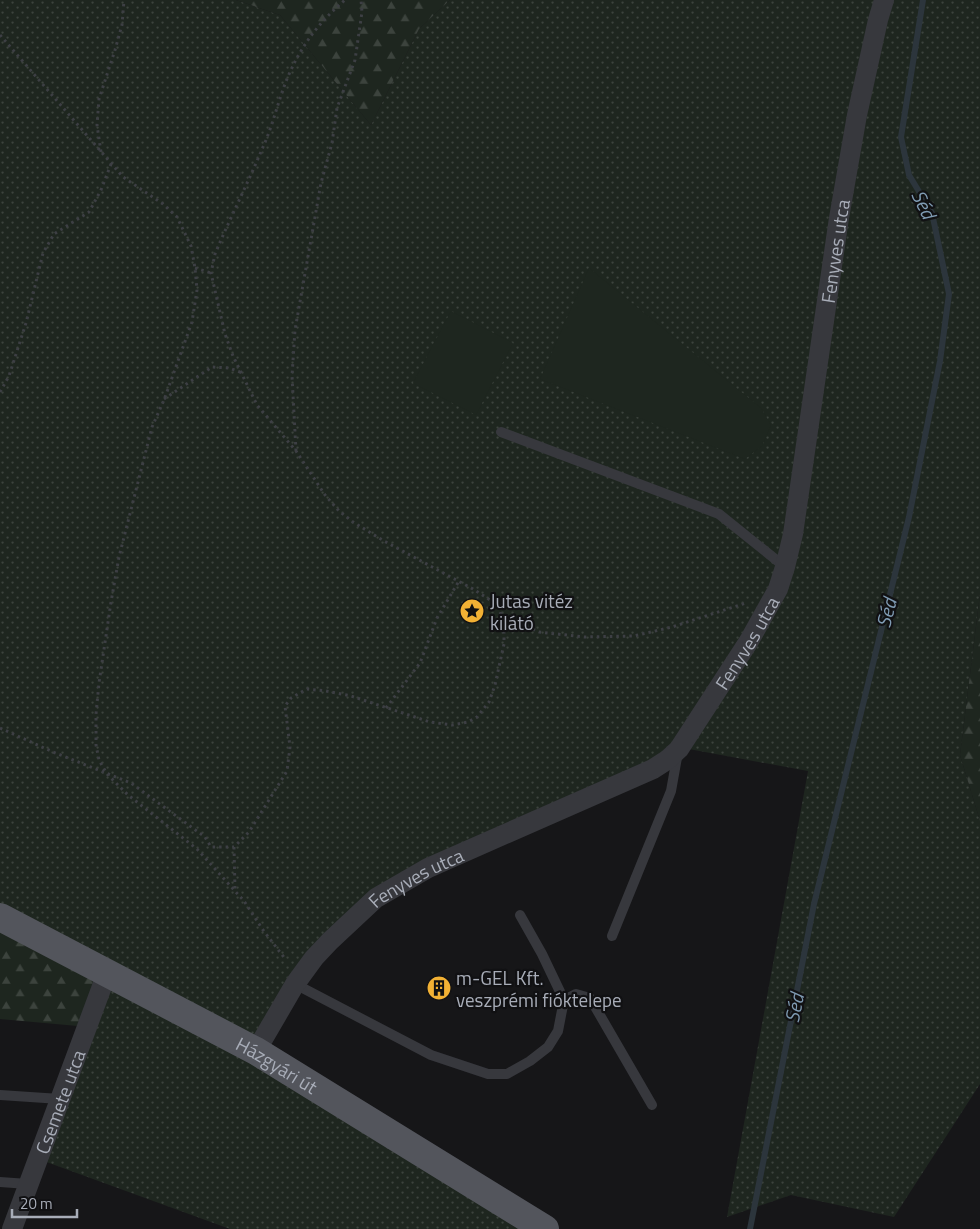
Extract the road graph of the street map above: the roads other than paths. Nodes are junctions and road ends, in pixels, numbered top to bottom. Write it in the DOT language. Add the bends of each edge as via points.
graph roads {
  1 [pos="884,0"];
  2 [pos="501,432"];
  3 [pos="785,567"];
  4 [pos="679,749"];
  5 [pos="520,915"];
  6 [pos="0,917"];
  7 [pos="612,936"];
  8 [pos="108,973"];
  9 [pos="297,980"];
  10 [pos="564,1000"];
  11 [pos="256,1051"];
  12 [pos="0,1095"];
  13 [pos="60,1099"];
  14 [pos="652,1105"];
  15 [pos="0,1182"];
  16 [pos="28,1184"];
  17 [pos="12,1229"];
  18 [pos="544,1229"];
  1 -- 3 [label="street, Fenyves utca" via="839,218 793,534"];
  2 -- 3 [label="lane" via="719,514"];
  3 -- 4 [label="street, Fenyves utca" via="778,589 749,641"];
  4 -- 7 [label="lane" via="671,791"];
  4 -- 9 [label="street, Fenyves utca" via="653,769 428,868 376,898 330,940"];
  5 -- 10 [label="lane"];
  6 -- 8 [label="main road, Házgyári út"];
  8 -- 11 [label="main road, Házgyári út"];
  8 -- 13 [label="street, Csemete utca"];
  9 -- 10 [label="lane" via="431,1055 488,1074 507,1074 548,1047 558,1031"];
  9 -- 11 [label="street, Fenyves utca"];
  10 -- 14 [label="lane" via="576,994 590,998"];
  11 -- 18 [label="main road, Házgyári út"];
  12 -- 13 [label="lane"];
  13 -- 16 [label="street, Csemete utca"];
  15 -- 16 [label="lane"];
  16 -- 17 [label="street, Csemete utca"];
}
